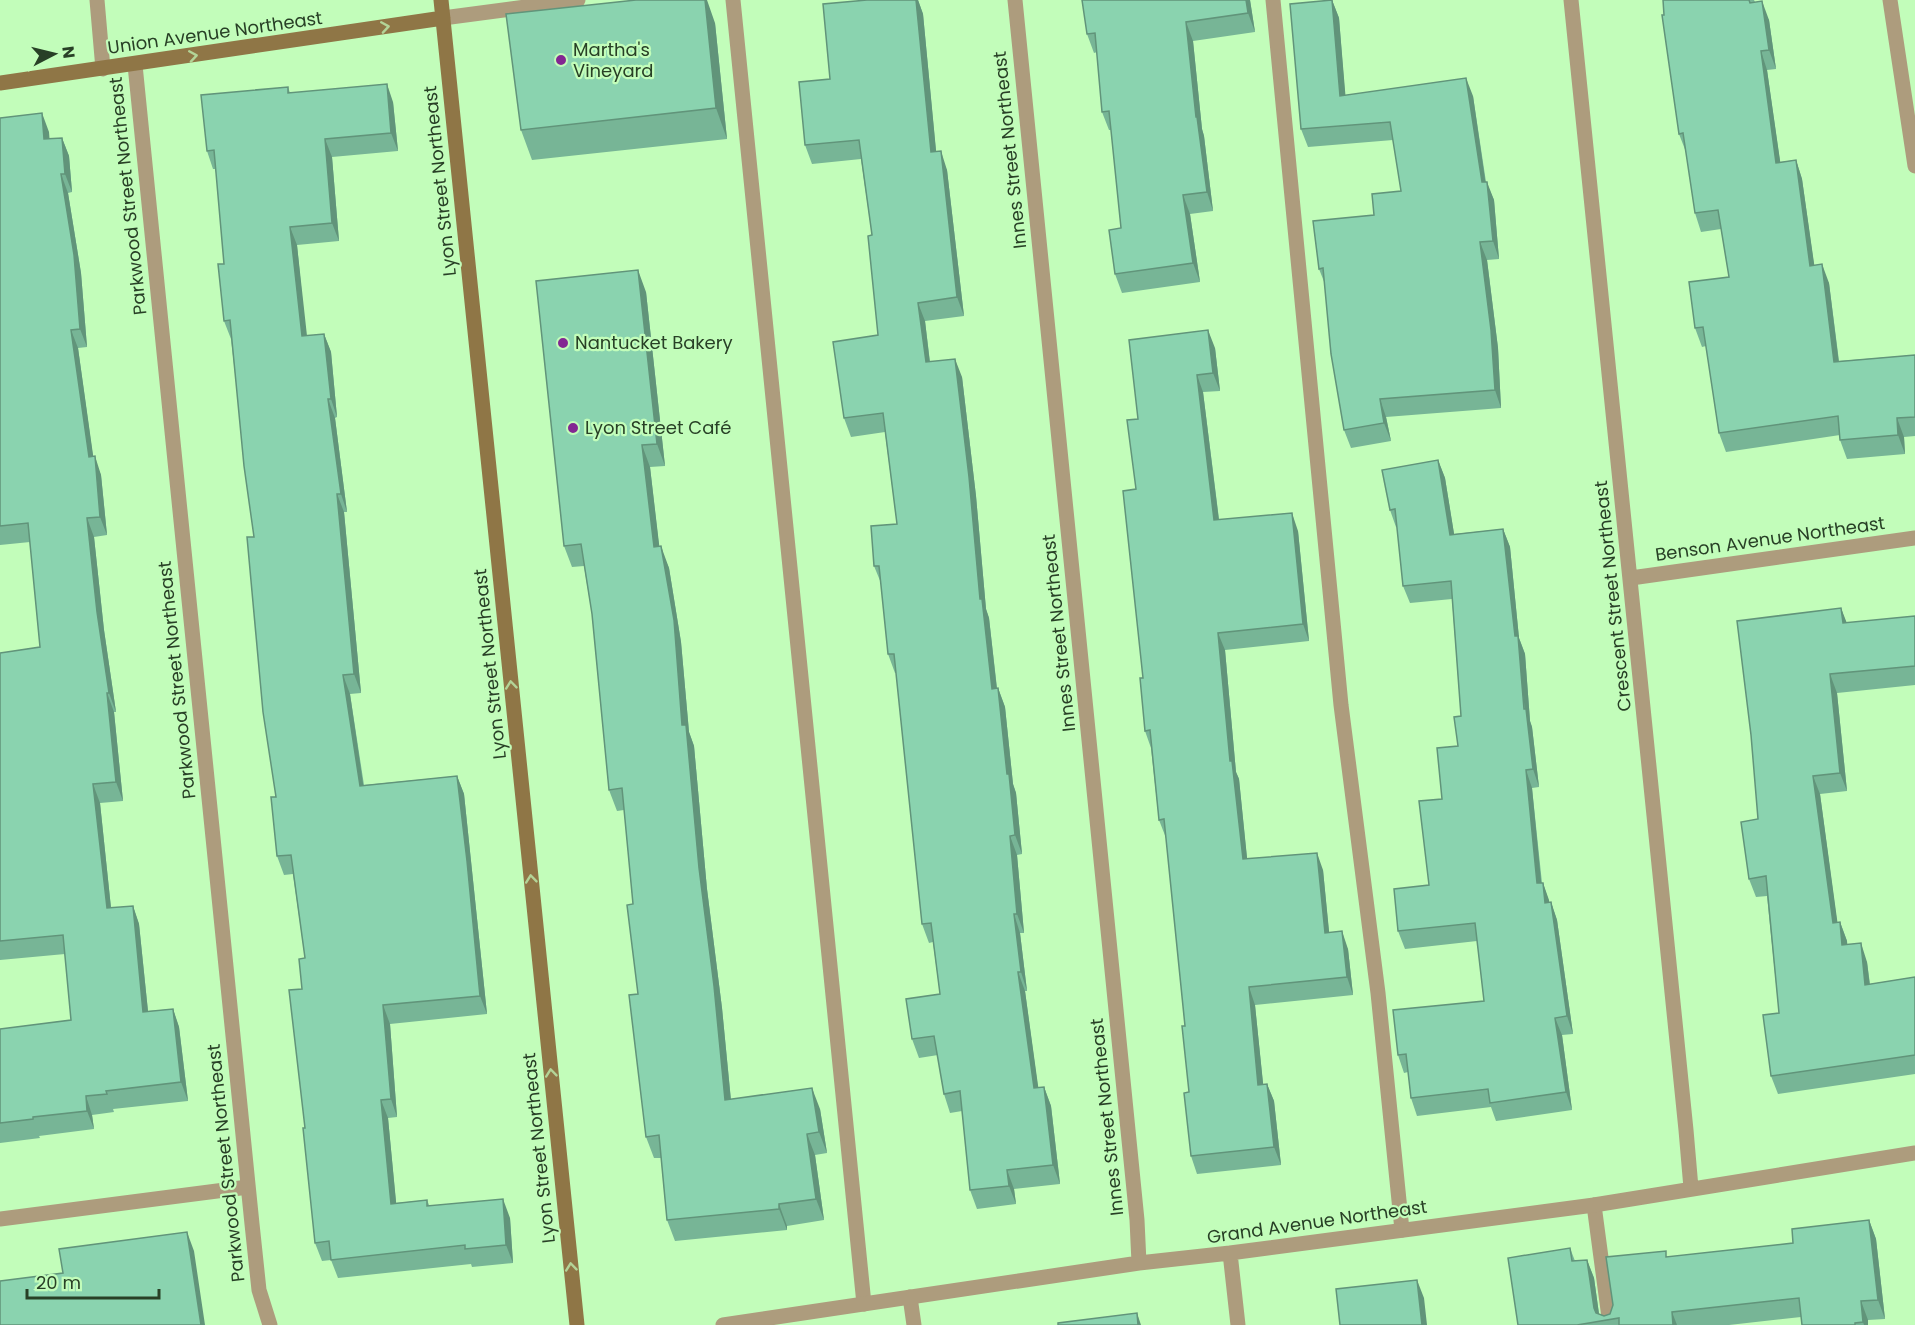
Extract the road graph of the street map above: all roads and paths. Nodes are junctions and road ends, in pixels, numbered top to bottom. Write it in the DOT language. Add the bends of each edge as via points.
graph roads {
  1 [pos="97,0"];
  2 [pos="441,0"];
  3 [pos="578,0"];
  4 [pos="733,0"];
  5 [pos="1015,0"];
  6 [pos="1273,0"];
  7 [pos="1571,0"];
  8 [pos="1890,0"];
  9 [pos="443,18"];
  10 [pos="135,65"];
  11 [pos="103,69"];
  12 [pos="0,83"];
  13 [pos="1915,166"];
  14 [pos="1915,538"];
  15 [pos="1630,578"];
  16 [pos="1915,1153"];
  17 [pos="248,1186"];
  18 [pos="1690,1188"];
  19 [pos="1594,1205"];
  20 [pos="0,1219"];
  21 [pos="1402,1230"];
  22 [pos="1230,1253"];
  23 [pos="1139,1263"];
  24 [pos="910,1297"];
  25 [pos="864,1304"];
  26 [pos="270,1325"];
  27 [pos="577,1325"];
  28 [pos="723,1325"];
  29 [pos="914,1325"];
  30 [pos="1238,1325"];
  31 [pos="1610,1325"];
  1 -- 11 [label="street"];
  2 -- 9 [label="street, Lyon Street Northeast"];
  3 -- 9 [label="street, Union Avenue Northeast"];
  4 -- 25 [label="street"];
  5 -- 23 [label="street, Innes Street Northeast"];
  6 -- 21 [label="street" via="1341,705 1378,993"];
  7 -- 15 [label="street, Crescent Street Northeast"];
  8 -- 13 [label="street"];
  10 -- 9 [label="street, Union Avenue Northeast, one-way"];
  27 -- 9 [label="street, Lyon Street Northeast, one-way"];
  10 -- 11 [label="street, Union Avenue Northeast"];
  10 -- 17 [label="street, Parkwood Street Northeast"];
  11 -- 12 [label="street, Union Avenue Northeast"];
  14 -- 15 [label="street, Benson Avenue Northeast"];
  15 -- 18 [label="street, Crescent Street Northeast"];
  16 -- 18 [label="street, Grand Avenue Northeast"];
  17 -- 20 [label="street"];
  17 -- 26 [label="street, Parkwood Street Northeast" via="259,1290"];
  18 -- 19 [label="street, Grand Avenue Northeast"];
  19 -- 21 [label="street, Grand Avenue Northeast"];
  19 -- 31 [label="street"];
  21 -- 22 [label="street, Grand Avenue Northeast"];
  22 -- 23 [label="street, Grand Avenue Northeast"];
  22 -- 30 [label="street"];
  23 -- 24 [label="street, Grand Avenue Northeast"];
  24 -- 25 [label="street, Grand Avenue Northeast"];
  24 -- 29 [label="street"];
  25 -- 28 [label="street, Grand Avenue Northeast"];
}
